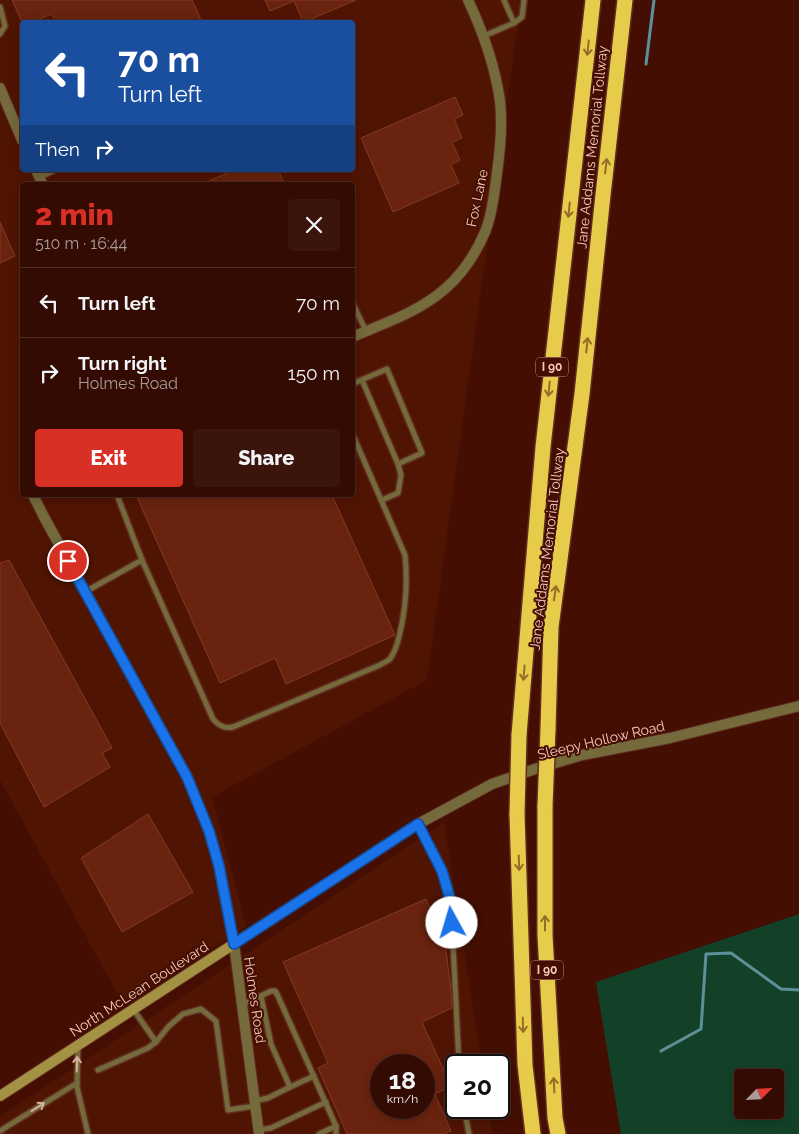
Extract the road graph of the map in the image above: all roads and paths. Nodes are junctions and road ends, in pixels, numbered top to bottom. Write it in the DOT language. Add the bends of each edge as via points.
graph roads {
  1 [pos="468,0"];
  2 [pos="504,0"];
  3 [pos="524,0"];
  4 [pos="593,0"];
  5 [pos="625,0"];
  6 [pos="0,7"];
  7 [pos="514,23"];
  8 [pos="0,34"];
  9 [pos="484,36"];
  10 [pos="0,88"];
  11 [pos="20,135"];
  12 [pos="355,308"];
  13 [pos="366,331"];
  14 [pos="355,336"];
  15 [pos="362,380"];
  16 [pos="355,383"];
  17 [pos="355,440"];
  18 [pos="398,464"];
  19 [pos="34,497"];
  20 [pos="119,497"];
  21 [pos="382,500"];
  22 [pos="142,560"];
  23 [pos="85,592"];
  24 [pos="799,706"];
  25 [pos="418,824"];
  26 [pos="234,944"];
  27 [pos="261,996"];
  28 [pos="242,1005"];
  29 [pos="133,1009"];
  30 [pos="156,1042"];
  31 [pos="78,1045"];
  32 [pos="458,1054"];
  33 [pos="98,1070"];
  34 [pos="314,1076"];
  35 [pos="77,1083"];
  36 [pos="290,1088"];
  37 [pos="0,1096"];
  38 [pos="326,1102"];
  39 [pos="255,1103"];
  40 [pos="466,1119"];
  41 [pos="336,1126"];
  42 [pos="0,1131"];
  43 [pos="259,1132"];
  44 [pos="88,1134"];
  45 [pos="319,1134"];
  46 [pos="336,1134"];
  47 [pos="469,1134"];
  48 [pos="533,1134"];
  49 [pos="558,1134"];
  1 -- 9 [label="street, Fox Lane"];
  2 -- 7 [label="lane"];
  3 -- 7 [label="lane" via="522,17"];
  4 -- 48 [label="highway, Jane Addams Memorial Tollway / I 90, one-way, bridge" via="543,447 519,735 517,814 525,1065"];
  49 -- 5 [label="highway, Jane Addams Memorial Tollway / I 90, one-way, bridge" via="545,935 545,806 551,627 582,394"];
  6 -- 8 [label="lane" via="5,26"];
  7 -- 9 [label="lane"];
  9 -- 13 [label="street, Fox Lane" via="500,100 501,136 486,230 461,273 446,288 412,311"];
  10 -- 11 [label="street"];
  12 -- 13 [label="lane"];
  13 -- 14 [label="street, Fox Lane"];
  15 -- 16 [label="lane"];
  15 -- 18 [label="lane"];
  15 -- 18 [label="lane" via="387,369 422,453"];
  17 -- 21 [label="lane"];
  18 -- 21 [label="lane" via="401,474 398,493"];
  19 -- 23 [label="street, Holmes Road"];
  20 -- 22 [label="lane"];
  21 -- 22 [label="lane" via="405,555 407,573 402,624 390,659 233,727 222,726 213,719"];
  22 -- 23 [label="lane"];
  23 -- 26 [label="street, Holmes Road" via="187,777 219,866"];
  24 -- 25 [label="street, Sleepy Hollow Road" via="670,738 582,755 535,769 492,784"];
  25 -- 26 [label="main road, North McLean Boulevard"];
  25 -- 32 [label="lane" via="439,864 449,895"];
  26 -- 28 [label="street, Holmes Road"];
  26 -- 29 [label="main road, North McLean Boulevard"];
  27 -- 28 [label="lane"];
  27 -- 34 [label="lane" via="270,991 278,994"];
  27 -- 36 [label="lane" via="271,1044"];
  28 -- 39 [label="street, Holmes Road"];
  29 -- 30 [label="lane"];
  29 -- 31 [label="main road, North McLean Boulevard"];
  30 -- 33 [label="lane"];
  30 -- 39 [label="lane" via="183,1014 201,1009 216,1021 228,1110"];
  35 -- 31 [label="lane, one-way"];
  31 -- 37 [label="main road, North McLean Boulevard"];
  34 -- 36 [label="lane"];
  34 -- 38 [label="lane"];
  42 -- 35 [label="lane, one-way"];
  35 -- 44 [label="lane"];
  36 -- 39 [label="lane"];
  38 -- 41 [label="lane"];
  38 -- 43 [label="lane"];
  39 -- 43 [label="street, Holmes Road"];
  40 -- 47 [label="lane"];
  41 -- 45 [label="lane"];
  41 -- 46 [label="lane"];
}
